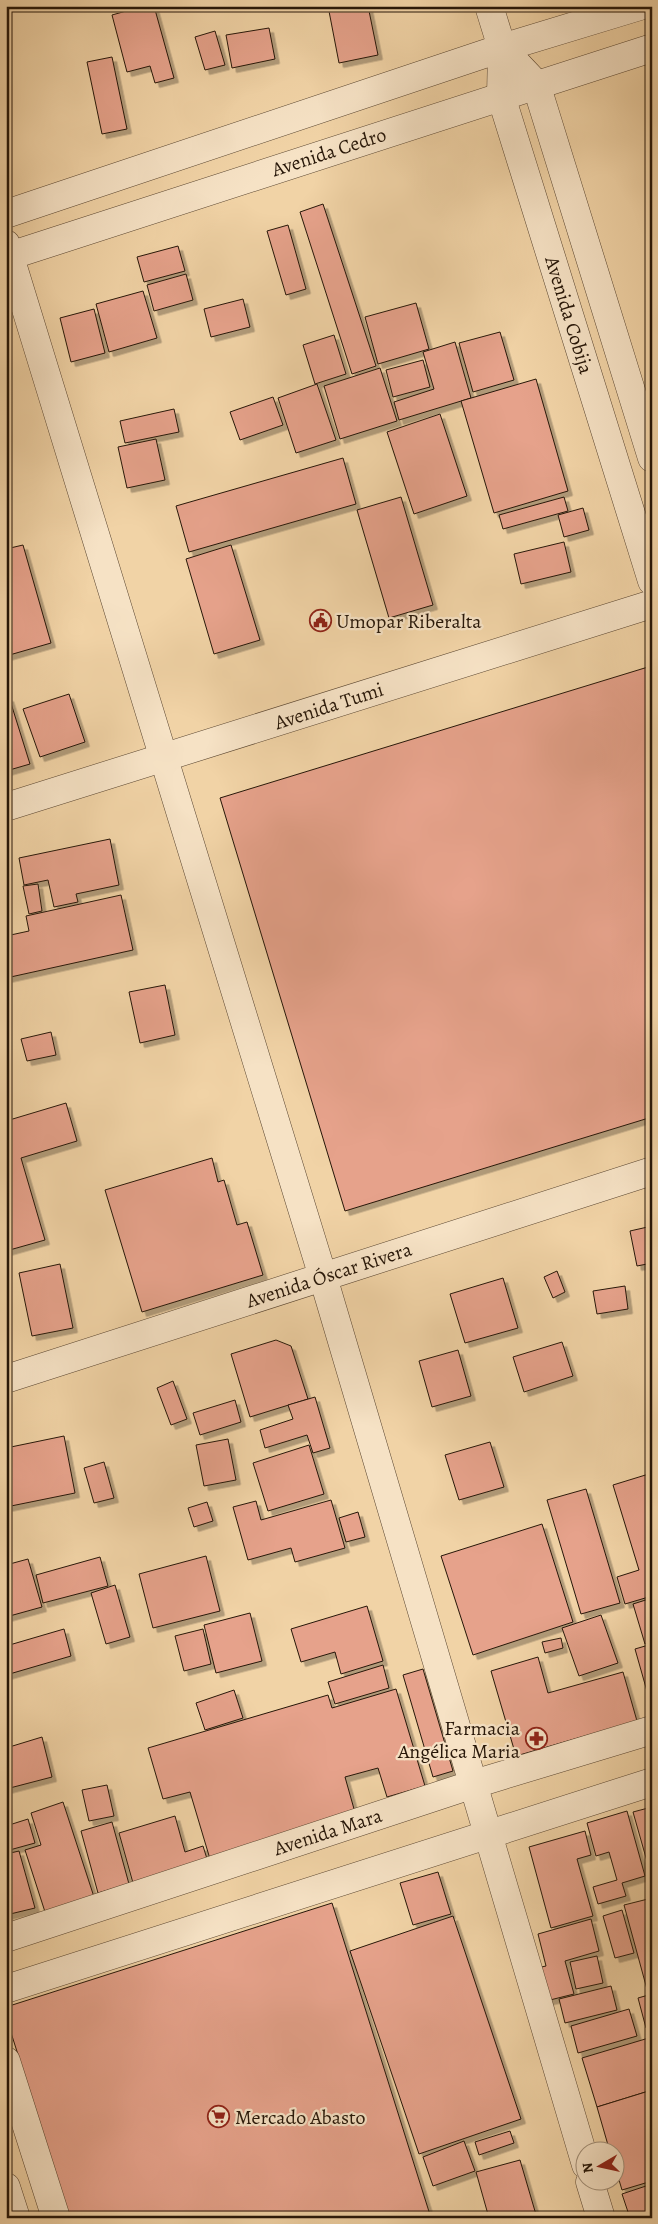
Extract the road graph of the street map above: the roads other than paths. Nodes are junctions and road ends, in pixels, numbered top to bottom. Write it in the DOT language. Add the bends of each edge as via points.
graph roads {
  1 [pos="490,6"];
  2 [pos="640,6"];
  3 [pos="502,48"];
  4 [pos="652,48"];
  5 [pos="536,84"];
  6 [pos="501,96"];
  7 [pos="6,214"];
  8 [pos="8,252"];
  9 [pos="652,458"];
  10 [pos="652,581"];
  11 [pos="652,604"];
  12 [pos="163,759"];
  13 [pos="6,807"];
  14 [pos="652,1171"];
  15 [pos="323,1277"];
  16 [pos="6,1379"];
  17 [pos="652,1730"];
  18 [pos="652,1782"];
  19 [pos="474,1784"];
  20 [pos="488,1834"];
  21 [pos="6,1938"];
  22 [pos="6,1989"];
  23 [pos="6,2061"];
  24 [pos="579,2142"];
  25 [pos="6,2187"];
  26 [pos="593,2192"];
  27 [pos="16,2218"];
  28 [pos="56,2218"];
  29 [pos="601,2218"];
  1 -- 3 [label="street, Avenida Cobija"];
  2 -- 3 [label="street"];
  3 -- 5 [label="street, Avenida Cobija"];
  3 -- 6 [label="street, Avenida Cobija"];
  3 -- 7 [label="street"];
  4 -- 5 [label="street, Avenida Cedro"];
  5 -- 6 [label="street, Avenida Cedro"];
  5 -- 9 [label="street, Avenida Cobija"];
  6 -- 8 [label="street, Avenida Cedro"];
  6 -- 10 [label="street, Avenida Cobija"];
  8 -- 12 [label="street"];
  11 -- 12 [label="street, Avenida Tumi"];
  12 -- 13 [label="street, Avenida Tumi"];
  12 -- 15 [label="street"];
  14 -- 15 [label="street, Avenida Óscar Rivera"];
  15 -- 16 [label="street, Avenida Óscar Rivera"];
  15 -- 19 [label="street"];
  17 -- 19 [label="street, Avenida Mara"];
  18 -- 20 [label="street"];
  19 -- 20 [label="street"];
  19 -- 21 [label="street, Avenida Mara"];
  20 -- 22 [label="street"];
  20 -- 24 [label="street"];
  23 -- 28 [label="street"];
  25 -- 27 [label="street"];
  26 -- 29 [label="street"];
}
